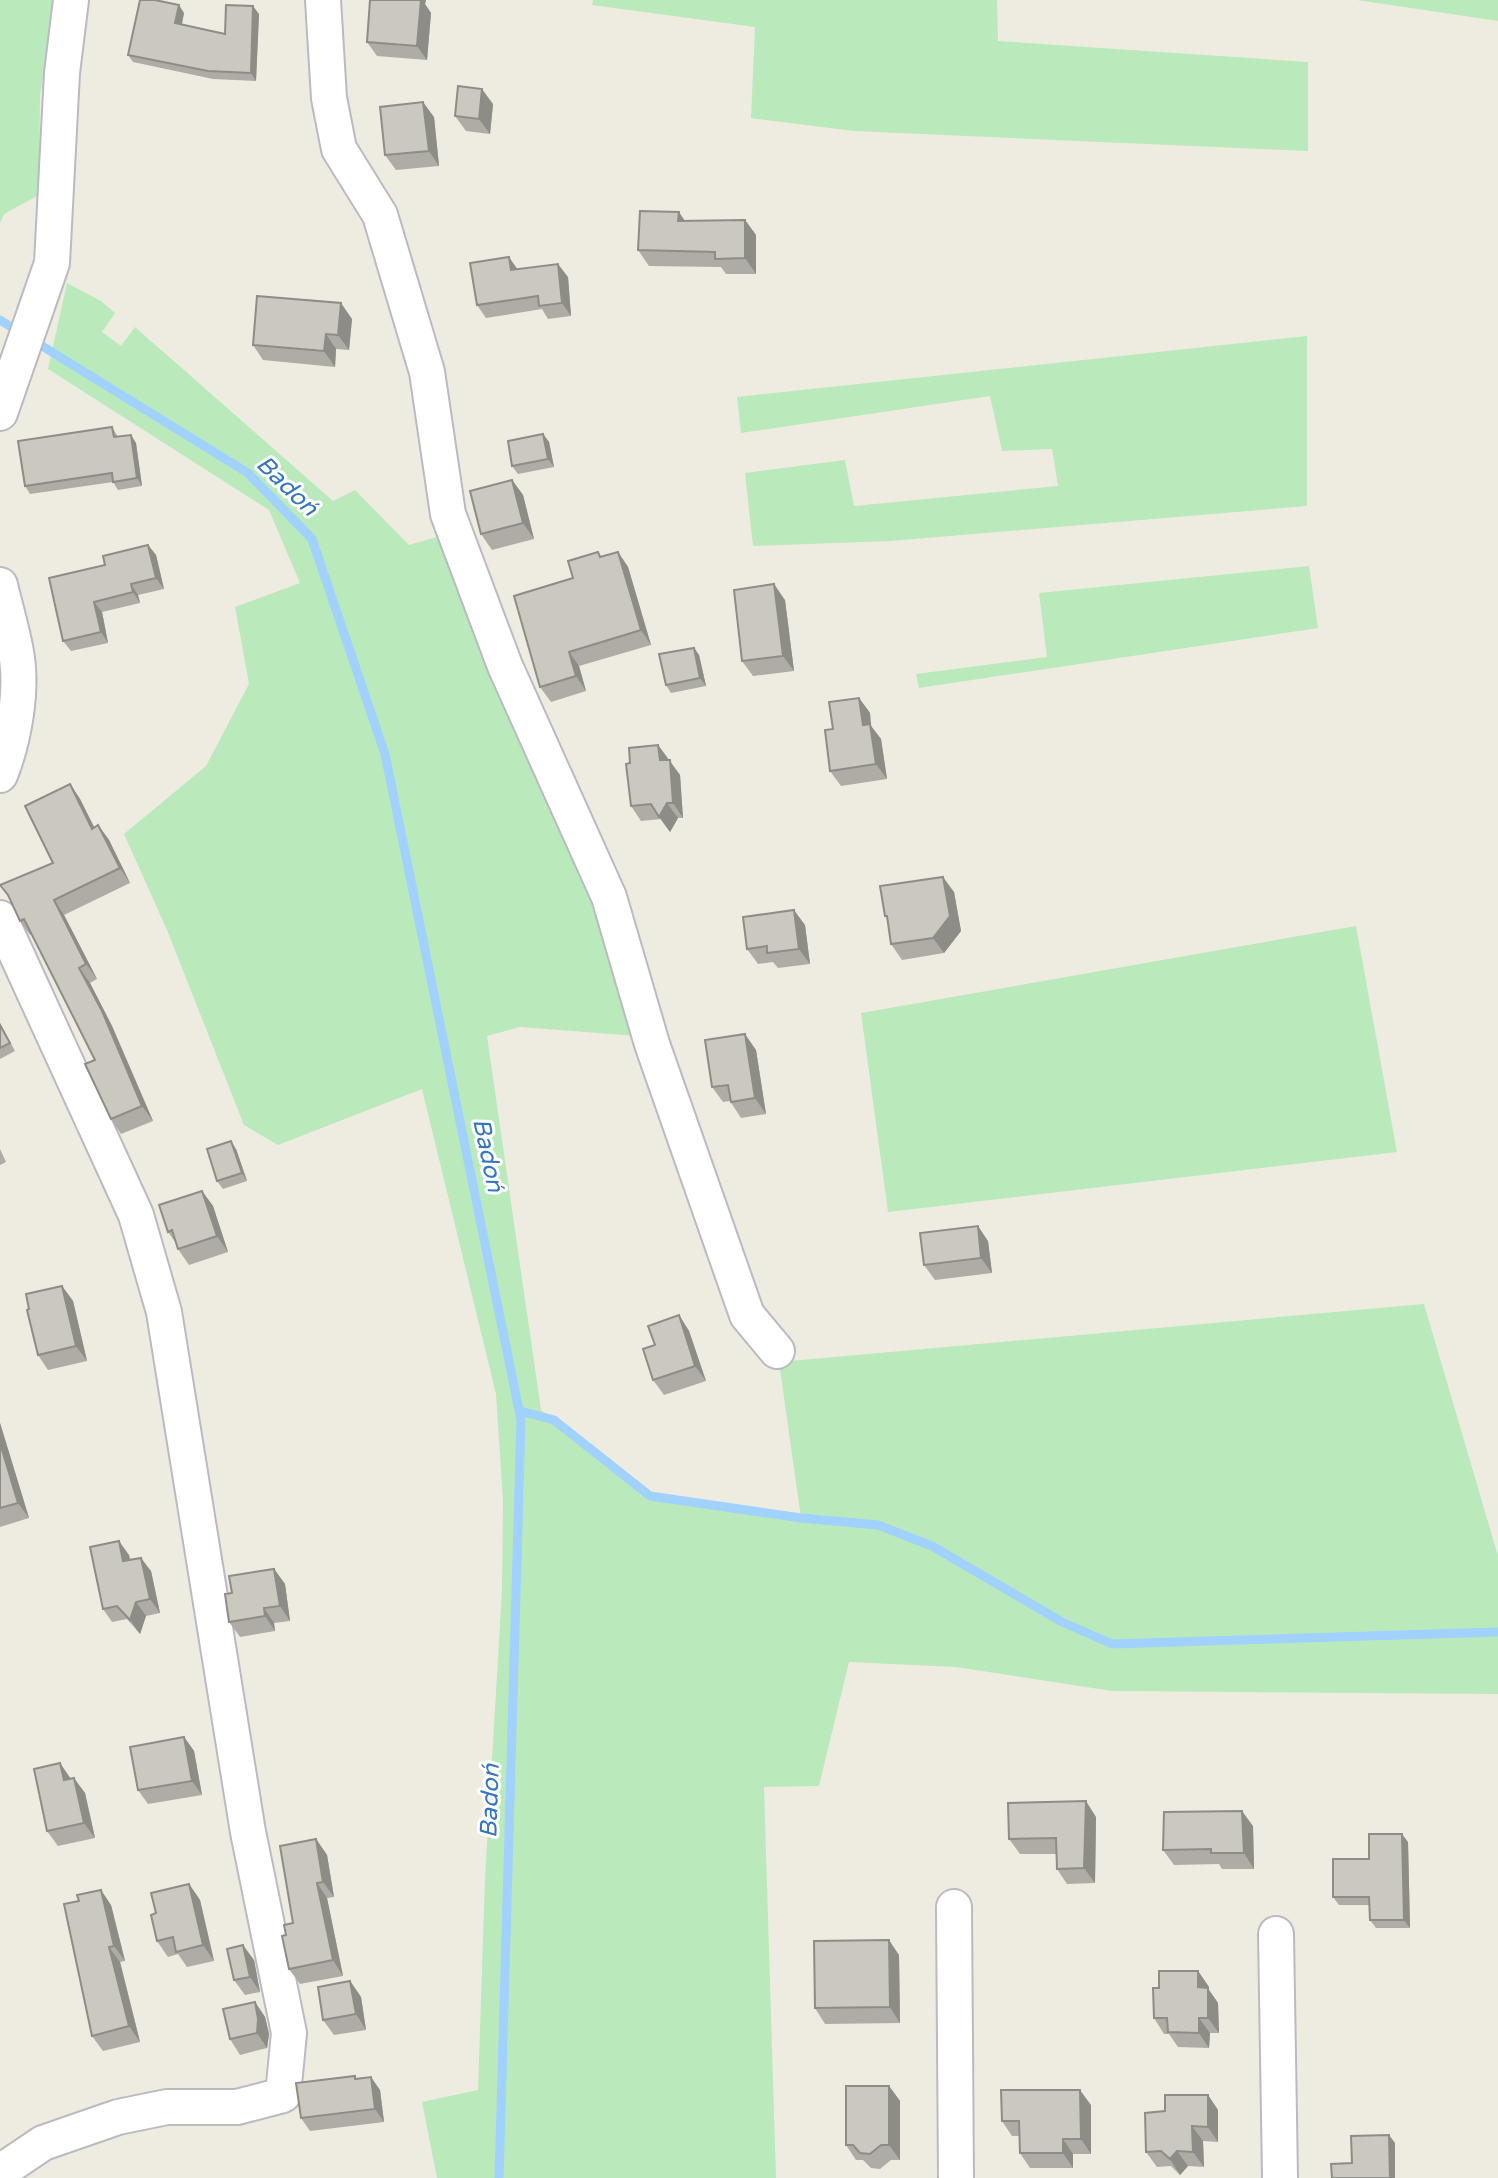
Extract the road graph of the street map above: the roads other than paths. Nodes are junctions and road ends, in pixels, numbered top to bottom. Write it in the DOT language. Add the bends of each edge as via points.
graph roads {
  1 [pos="71,0"];
  2 [pos="323,0"];
  3 [pos="0,413"];
  4 [pos="0,585"];
  5 [pos="0,775"];
  6 [pos="0,918"];
  7 [pos="777,1351"];
  8 [pos="954,1907"];
  9 [pos="1276,1934"];
  10 [pos="0,2172"];
  11 [pos="956,2178"];
  12 [pos="1280,2178"];
  1 -- 3 [label="street" via="52,263"];
  2 -- 7 [label="street" via="329,98 339,149 380,215 423,358 448,514 505,666 609,897 652,1044 747,1315"];
  4 -- 5 [label="street" via="17,655 10,749"];
  6 -- 10 [label="street" via="136,1215 164,1312 248,1832 289,2033 283,2095 237,2107 167,2107 118,2117 43,2143"];
  8 -- 11 [label="street"];
  9 -- 12 [label="street"];
}
